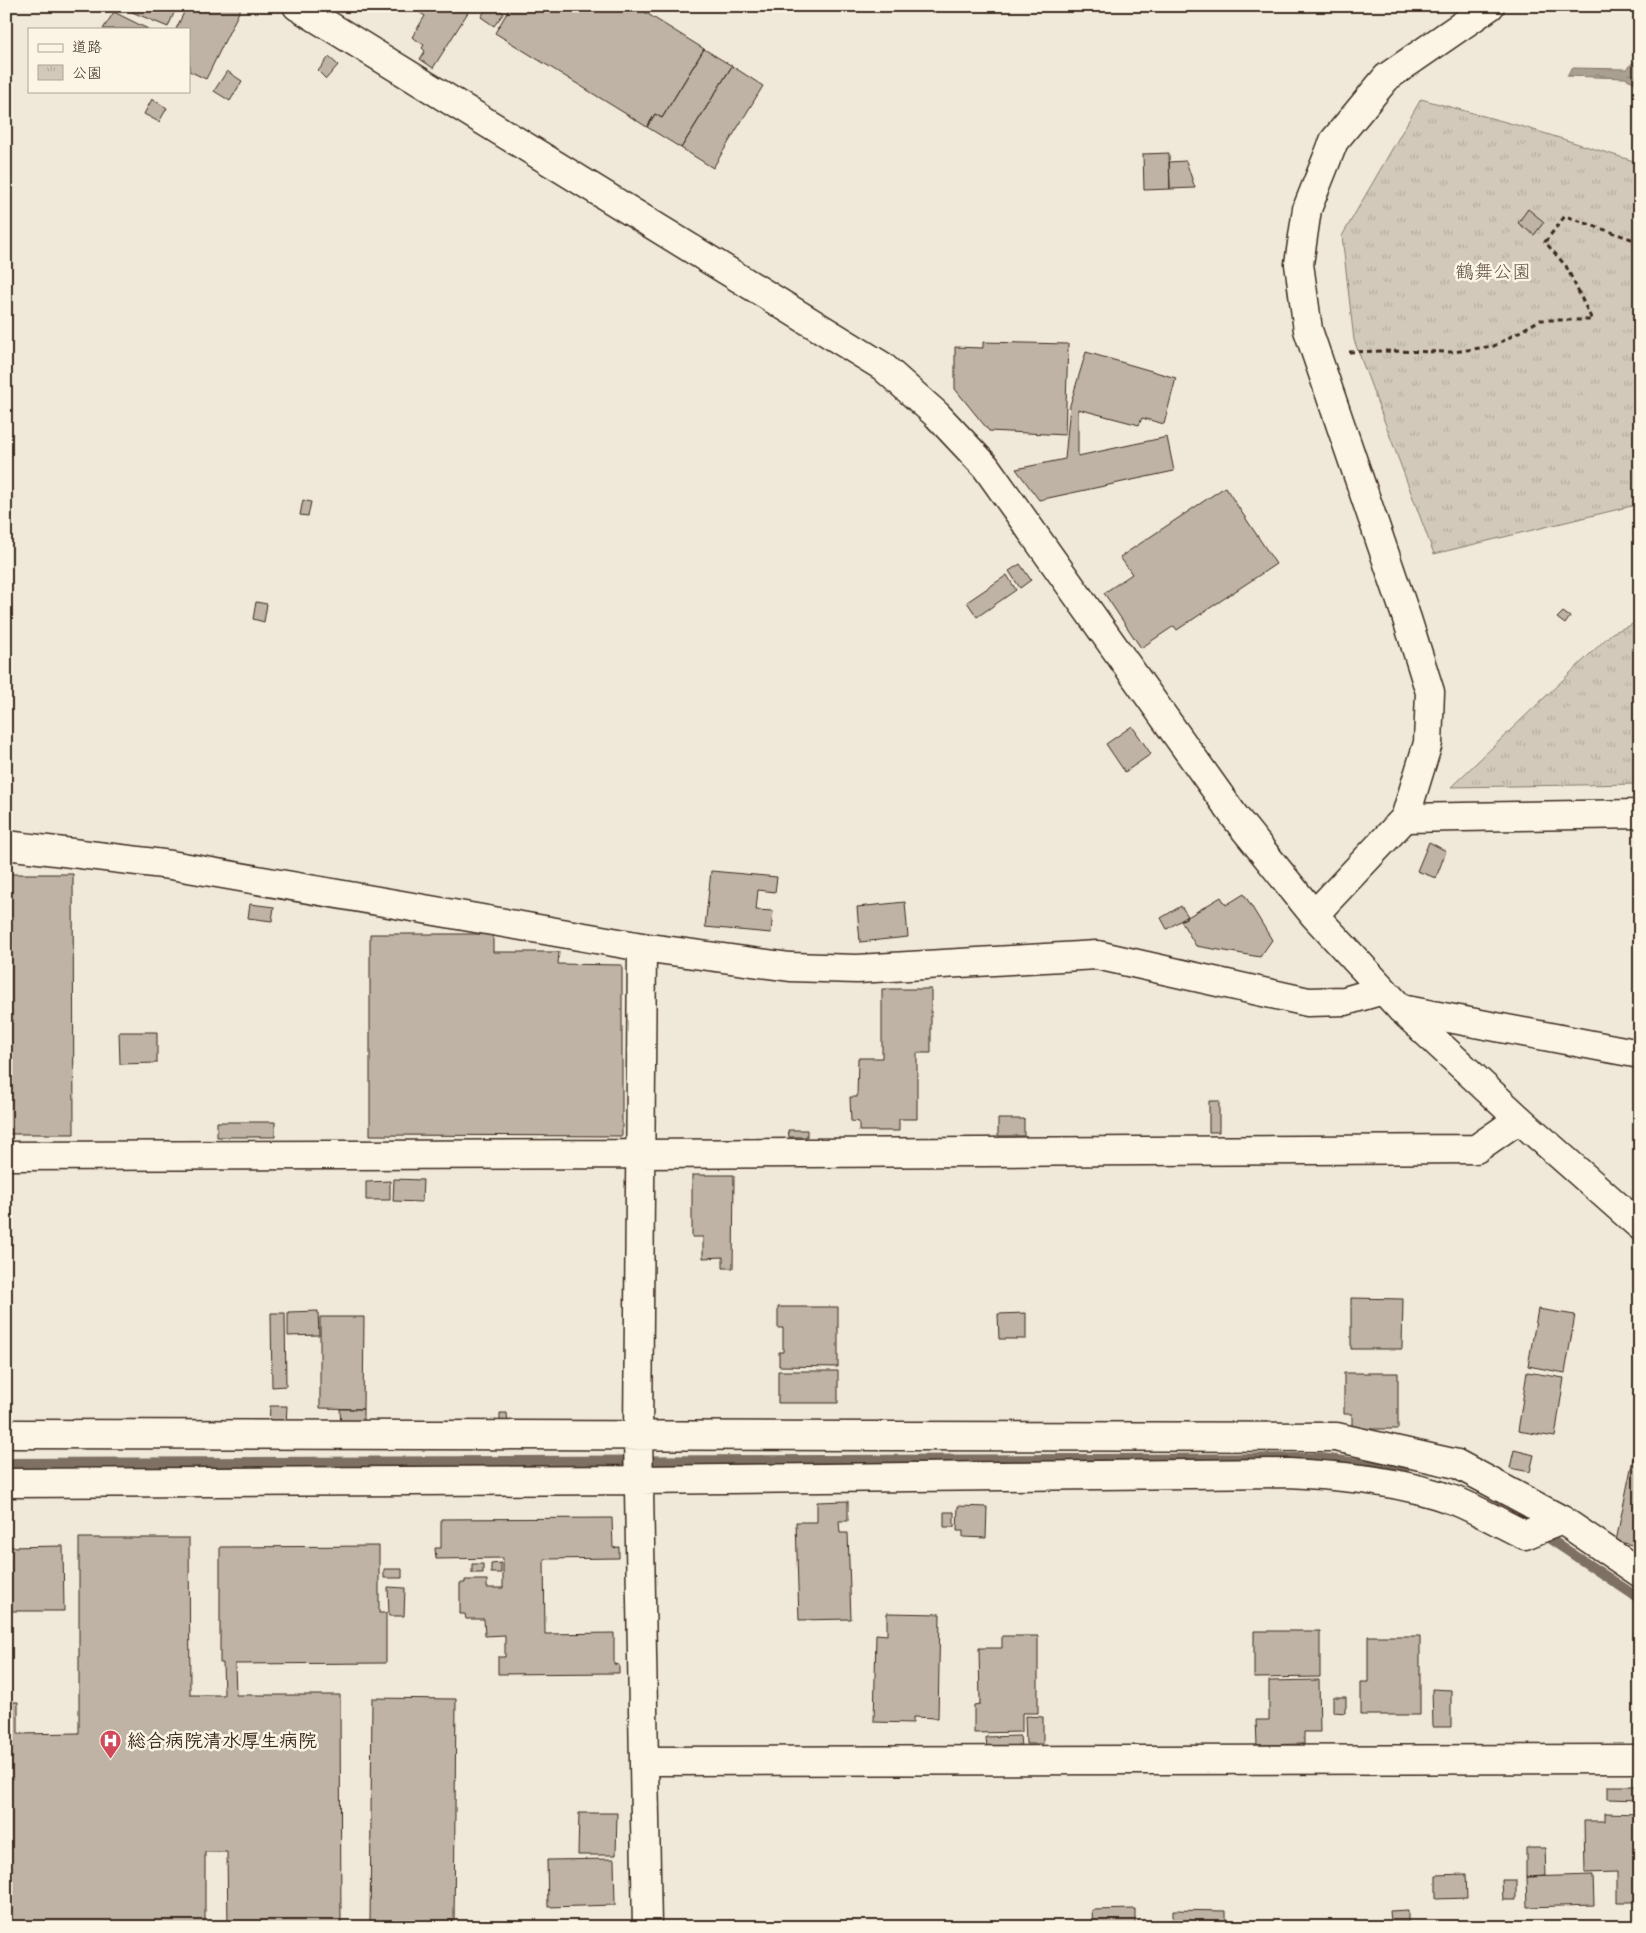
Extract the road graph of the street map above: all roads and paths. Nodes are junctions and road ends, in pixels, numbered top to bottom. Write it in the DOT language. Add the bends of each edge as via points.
graph roads {
  1 [pos="297,6"];
  2 [pos="1490,6"];
  3 [pos="1640,242"];
  4 [pos="1316,354"];
  5 [pos="1640,814"];
  6 [pos="1405,818"];
  7 [pos="6,845"];
  8 [pos="1314,915"];
  9 [pos="642,946"];
  10 [pos="1392,1000"];
  11 [pos="1640,1054"];
  12 [pos="1519,1119"];
  13 [pos="639,1154"];
  14 [pos="6,1156"];
  15 [pos="1640,1226"];
  16 [pos="6,1434"];
  17 [pos="638,1435"];
  18 [pos="639,1480"];
  19 [pos="6,1483"];
  20 [pos="1562,1520"];
  21 [pos="1640,1573"];
  22 [pos="1640,1759"];
  23 [pos="644,1762"];
  24 [pos="647,1927"];
  1 -- 8 [label="street" via="882,366 937,415 986,467 1235,817"];
  2 -- 4 [label="street" via="1387,77 1334,141 1307,209 1299,264 1308,330"];
  3 -- 4 [label="path" via="1565,216 1545,242 1566,266 1592,320 1540,320 1494,346 1453,352"];
  4 -- 6 [label="street" via="1430,692 1428,743"];
  5 -- 6 [label="street"];
  6 -- 8 [label="street"];
  7 -- 9 [label="street" via="171,865"];
  8 -- 10 [label="street"];
  9 -- 10 [label="street" via="790,967 857,969 1097,955 1308,1002"];
  9 -- 13 [label="street"];
  10 -- 11 [label="street"];
  10 -- 12 [label="street"];
  12 -- 13 [label="street" via="1476,1149"];
  12 -- 15 [label="street"];
  13 -- 14 [label="street"];
  13 -- 17 [label="street"];
  16 -- 17 [label="street"];
  17 -- 18 [label="street"];
  17 -- 20 [label="street" via="1336,1437 1457,1464"];
  18 -- 19 [label="street"];
  18 -- 20 [label="street" via="1339,1475 1388,1482 1456,1502 1525,1535"];
  18 -- 23 [label="street"];
  20 -- 21 [label="street"];
  22 -- 23 [label="street"];
  23 -- 24 [label="street"];
}
